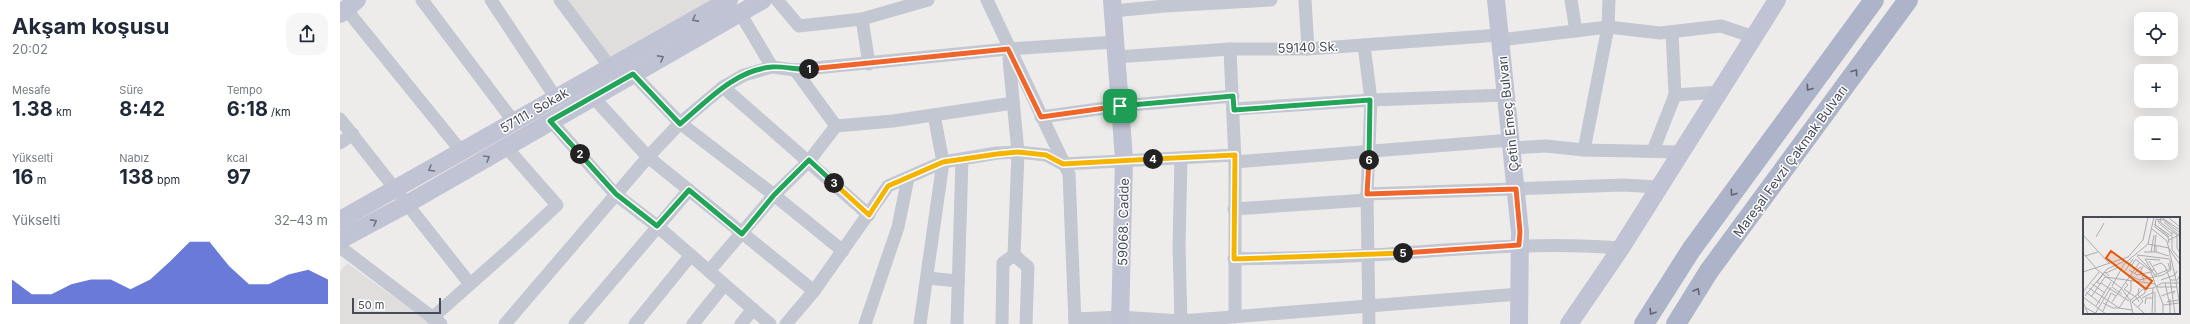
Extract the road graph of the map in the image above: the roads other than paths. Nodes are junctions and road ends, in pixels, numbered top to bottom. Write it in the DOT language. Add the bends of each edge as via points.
graph roads {
  1 [pos="422,0"];
  2 [pos="491,0"];
  3 [pos="560,0"];
  4 [pos="763,0"];
  5 [pos="777,0"];
  6 [pos="928,0"];
  7 [pos="987,0"];
  8 [pos="1271,0"];
  9 [pos="1305,0"];
  10 [pos="1496,0"];
  11 [pos="1571,0"];
  12 [pos="1608,0"];
  13 [pos="1777,0"];
  14 [pos="1874,0"];
  15 [pos="1908,0"];
  16 [pos="734,6"];
  17 [pos="1112,6"];
  18 [pos="348,8"];
  19 [pos="862,19"];
  20 [pos="1608,28"];
  21 [pos="1576,31"];
  22 [pos="1672,32"];
  23 [pos="1754,37"];
  24 [pos="1500,38"];
  25 [pos="1364,45"];
  26 [pos="1008,49"];
  27 [pos="1230,49"];
  28 [pos="1308,49"];
  29 [pos="1116,50"];
  30 [pos="869,64"];
  31 [pos="610,66"];
  32 [pos="772,67"];
  33 [pos="795,70"];
  34 [pos="633,74"];
  35 [pos="723,87"];
  36 [pos="1719,92"];
  37 [pos="1506,95"];
  38 [pos="1675,95"];
  39 [pos="593,97"];
  40 [pos="556,98"];
  41 [pos="1370,100"];
  42 [pos="1013,103"];
  43 [pos="1233,103"];
  44 [pos="1120,106"];
  45 [pos="934,115"];
  46 [pos="1041,117"];
  47 [pos="340,119"];
  48 [pos="550,121"];
  49 [pos="514,122"];
  50 [pos="680,124"];
  51 [pos="836,126"];
  52 [pos="353,134"];
  53 [pos="340,144"];
  54 [pos="1511,144"];
  55 [pos="506,147"];
  56 [pos="1369,150"];
  57 [pos="1584,150"];
  58 [pos="462,151"];
  59 [pos="1653,151"];
  60 [pos="1018,152"];
  61 [pos="1680,152"];
  62 [pos="648,157"];
  63 [pos="1181,158"];
  64 [pos="1235,158"];
  65 [pos="962,159"];
  66 [pos="1124,159"];
  67 [pos="809,160"];
  68 [pos="943,162"];
  69 [pos="1063,164"];
  70 [pos="908,178"];
  71 [pos="1658,187"];
  72 [pos="396,189"];
  73 [pos="1516,189"];
  74 [pos="689,190"];
  75 [pos="616,194"];
  76 [pos="774,195"];
  77 [pos="1367,197"];
  78 [pos="408,204"];
  79 [pos="1234,209"];
  80 [pos="869,215"];
  81 [pos="340,220"];
  82 [pos="657,226"];
  83 [pos="742,234"];
  84 [pos="340,240"];
  85 [pos="1519,245"];
  86 [pos="340,247"];
  87 [pos="1620,248"];
  88 [pos="843,251"];
  89 [pos="691,255"];
  90 [pos="1014,255"];
  91 [pos="1368,255"];
  92 [pos="1234,259"];
  93 [pos="709,271"];
  94 [pos="927,278"];
  95 [pos="958,282"];
  96 [pos="470,284"];
  97 [pos="724,285"];
  98 [pos="814,291"];
  99 [pos="1519,294"];
  100 [pos="1368,307"];
  101 [pos="753,309"];
  102 [pos="1235,317"];
  103 [pos="1120,320"];
  104 [pos="1181,320"];
  105 [pos="436,321"];
  106 [pos="1075,321"];
  107 [pos="505,324"];
  108 [pos="575,324"];
  109 [pos="636,324"];
  110 [pos="693,324"];
  111 [pos="741,324"];
  112 [pos="770,324"];
  113 [pos="786,324"];
  114 [pos="865,324"];
  115 [pos="920,324"];
  116 [pos="957,324"];
  117 [pos="1002,324"];
  118 [pos="1026,324"];
  119 [pos="1369,324"];
  120 [pos="1519,324"];
  121 [pos="1569,324"];
  122 [pos="1644,324"];
  123 [pos="1676,324"];
  1 -- 49 [label="street"];
  2 -- 40 [label="street"];
  3 -- 31 [label="street"];
  4 -- 16 [label="main road"];
  5 -- 19 [label="street" via="799,26"];
  6 -- 19 [label="street"];
  7 -- 26 [label="street"];
  8 -- 17 [label="street"];
  9 -- 28 [label="street"];
  10 -- 24 [label="main road, Çetin Emeç Bulvarı"];
  11 -- 21 [label="street"];
  12 -- 20 [label="street"];
  13 -- 23 [label="main road"];
  14 -- 122 [label="main road, Mareşal Fevzi Çakmak Bulvarı, one-way" via="1691,250"];
  123 -- 15 [label="main road, Mareşal Fevzi Çakmak Bulvarı, one-way" via="1709,271"];
  16 -- 31 [label="main road, 57111. Sokak, one-way"];
  16 -- 32 [label="street"];
  34 -- 16 [label="main road, one-way"];
  17 -- 29 [label="main road, 59068. Cadde"];
  18 -- 58 [label="street"];
  19 -- 30 [label="street"];
  20 -- 21 [label="street, 59140 Sk."];
  20 -- 22 [label="street, 59140 Sk."];
  20 -- 57 [label="street"];
  21 -- 24 [label="street, 59140 Sk."];
  22 -- 23 [label="street, 59140 Sk." via="1721,26"];
  22 -- 38 [label="street"];
  23 -- 36 [label="main road"];
  24 -- 25 [label="street, 59140 Sk."];
  24 -- 37 [label="main road, Çetin Emeç Bulvarı"];
  25 -- 28 [label="street, 59140 Sk."];
  25 -- 41 [label="street"];
  26 -- 29 [label="street, 59140 Sk."];
  26 -- 30 [label="street, 59140 Sk."];
  26 -- 42 [label="street"];
  26 -- 46 [label="street"];
  27 -- 28 [label="street, 59140 Sk."];
  27 -- 29 [label="street, 59140 Sk."];
  27 -- 43 [label="street"];
  29 -- 44 [label="main road, 59068. Cadde"];
  30 -- 33 [label="street, 59140 Sk."];
  31 -- 40 [label="main road, 57111. Sokak"];
  32 -- 33 [label="street, 59140 Sk."];
  32 -- 35 [label="street" via="744,75"];
  33 -- 51 [label="street"];
  34 -- 39 [label="main road"];
  34 -- 50 [label="street"];
  35 -- 50 [label="street"];
  35 -- 67 [label="street"];
  36 -- 38 [label="street"];
  36 -- 61 [label="main road"];
  37 -- 41 [label="street"];
  37 -- 54 [label="main road, Çetin Emeç Bulvarı"];
  38 -- 59 [label="street"];
  39 -- 48 [label="main road"];
  39 -- 62 [label="street"];
  40 -- 49 [label="main road, 57111. Sokak"];
  41 -- 43 [label="street"];
  41 -- 56 [label="street"];
  42 -- 45 [label="street"];
  42 -- 60 [label="street"];
  43 -- 44 [label="street"];
  43 -- 64 [label="street"];
  44 -- 46 [label="street"];
  44 -- 66 [label="main road, 59068. Cadde"];
  45 -- 51 [label="street"];
  45 -- 68 [label="street"];
  46 -- 69 [label="street"];
  47 -- 52 [label="street"];
  48 -- 55 [label="main road"];
  48 -- 75 [label="street"];
  49 -- 58 [label="main road, 57111. Sokak"];
  50 -- 62 [label="street"];
  50 -- 76 [label="street"];
  51 -- 67 [label="street"];
  52 -- 53 [label="street"];
  52 -- 72 [label="street"];
  54 -- 56 [label="street"];
  54 -- 57 [label="street"];
  54 -- 73 [label="main road, Çetin Emeç Bulvarı"];
  78 -- 55 [label="main road, one-way"];
  55 -- 96 [label="street" via="557,205"];
  56 -- 64 [label="street"];
  56 -- 77 [label="street"];
  57 -- 59 [label="street"];
  58 -- 72 [label="main road, 57111. Sokak, one-way"];
  59 -- 61 [label="street"];
  60 -- 65 [label="street"];
  60 -- 69 [label="street" via="1046,155"];
  60 -- 90 [label="street"];
  61 -- 71 [label="main road"];
  62 -- 74 [label="street"];
  62 -- 75 [label="street"];
  63 -- 64 [label="street"];
  63 -- 66 [label="street"];
  63 -- 104 [label="street" via="1178,246"];
  64 -- 79 [label="street"];
  65 -- 68 [label="street"];
  65 -- 95 [label="street"];
  66 -- 69 [label="street"];
  66 -- 103 [label="main road, 59068. Cadde"];
  67 -- 76 [label="street"];
  67 -- 80 [label="street"];
  68 -- 70 [label="street"];
  68 -- 94 [label="street"];
  69 -- 106 [label="street" via="1069,174"];
  70 -- 80 [label="street" via="888,186"];
  70 -- 114 [label="street" via="898,227"];
  71 -- 73 [label="street" via="1623,185"];
  71 -- 87 [label="main road"];
  72 -- 78 [label="street"];
  72 -- 81 [label="main road, 57111. Sokak"];
  73 -- 77 [label="street"];
  73 -- 85 [label="main road, Çetin Emeç Bulvarı"];
  74 -- 82 [label="street"];
  74 -- 83 [label="street"];
  75 -- 82 [label="street"];
  75 -- 107 [label="street"];
  76 -- 83 [label="street"];
  76 -- 88 [label="street"];
  77 -- 79 [label="street"];
  77 -- 91 [label="street"];
  84 -- 78 [label="main road, one-way"];
  78 -- 96 [label="street"];
  79 -- 92 [label="street"];
  80 -- 88 [label="street"];
  82 -- 89 [label="street"];
  82 -- 108 [label="street"];
  83 -- 93 [label="street"];
  83 -- 98 [label="street"];
  85 -- 87 [label="street" via="1577,244"];
  85 -- 91 [label="street"];
  85 -- 99 [label="main road, Çetin Emeç Bulvarı"];
  86 -- 105 [label="street"];
  87 -- 121 [label="main road"];
  88 -- 98 [label="street"];
  89 -- 93 [label="street"];
  89 -- 109 [label="street"];
  90 -- 117 [label="street" via="1003,263"];
  90 -- 118 [label="street" via="1028,267"];
  91 -- 92 [label="street"];
  91 -- 100 [label="street"];
  92 -- 102 [label="street"];
  93 -- 97 [label="street"];
  94 -- 95 [label="street"];
  94 -- 115 [label="street"];
  95 -- 116 [label="street"];
  96 -- 105 [label="street"];
  97 -- 101 [label="street"];
  97 -- 110 [label="street"];
  98 -- 113 [label="street"];
  99 -- 100 [label="street"];
  99 -- 120 [label="main road, Çetin Emeç Bulvarı"];
  100 -- 102 [label="street"];
  100 -- 119 [label="street"];
  101 -- 111 [label="street"];
  101 -- 112 [label="street"];
  102 -- 104 [label="street"];
  103 -- 104 [label="street"];
  103 -- 106 [label="street"];
}
